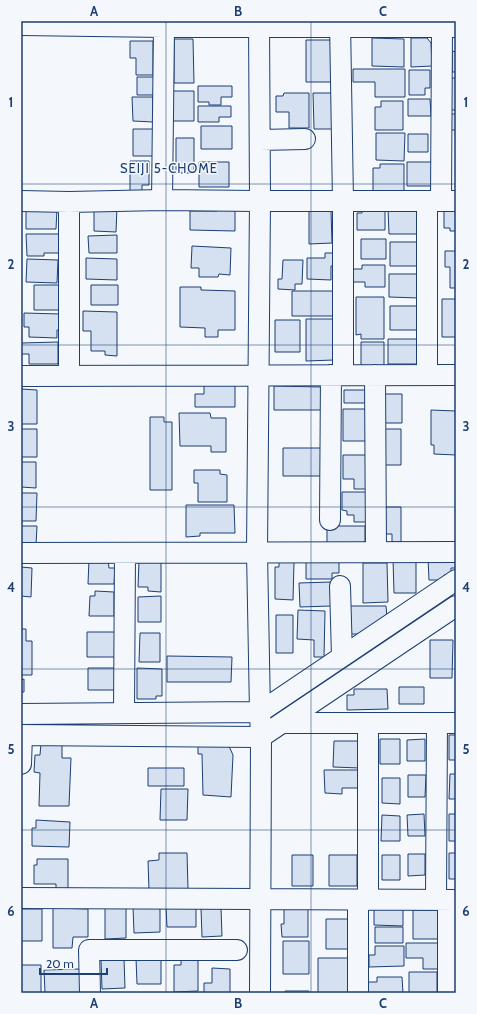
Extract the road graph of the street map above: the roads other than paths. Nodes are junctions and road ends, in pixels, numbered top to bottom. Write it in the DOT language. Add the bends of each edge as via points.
graph roads {
  1 [pos="259,24"];
  2 [pos="340,24"];
  3 [pos="21,25"];
  4 [pos="449,26"];
  5 [pos="164,27"];
  6 [pos="305,139"];
  7 [pos="260,140"];
  8 [pos="162,200"];
  9 [pos="21,201"];
  10 [pos="343,201"];
  11 [pos="441,201"];
  12 [pos="68,202"];
  13 [pos="260,202"];
  14 [pos="69,375"];
  15 [pos="259,375"];
  16 [pos="337,375"];
  17 [pos="375,375"];
  18 [pos="427,375"];
  19 [pos="456,375"];
  20 [pos="21,376"];
  21 [pos="330,520"];
  22 [pos="376,551"];
  23 [pos="257,552"];
  24 [pos="456,552"];
  25 [pos="21,553"];
  26 [pos="125,554"];
  27 [pos="456,580"];
  28 [pos="340,586"];
  29 [pos="456,606"];
  30 [pos="342,657"];
  31 [pos="260,712"];
  32 [pos="124,713"];
  33 [pos="21,714"];
  34 [pos="284,723"];
  35 [pos="447,723"];
  36 [pos="368,724"];
  37 [pos="21,735"];
  38 [pos="262,737"];
  39 [pos="21,764"];
  40 [pos="21,898"];
  41 [pos="262,900"];
  42 [pos="363,900"];
  43 [pos="447,900"];
  44 [pos="237,950"];
  45 [pos="90,993"];
  46 [pos="260,993"];
  47 [pos="358,993"];
  48 [pos="448,993"];
  1 -- 2 [label="street"];
  1 -- 5 [label="street"];
  1 -- 7 [label="street"];
  2 -- 4 [label="street"];
  2 -- 10 [label="street"];
  3 -- 5 [label="street"];
  4 -- 11 [label="street"];
  5 -- 8 [label="street"];
  6 -- 7 [label="street"];
  7 -- 13 [label="street"];
  8 -- 12 [label="street"];
  8 -- 13 [label="street"];
  9 -- 12 [label="street"];
  10 -- 11 [label="street"];
  10 -- 13 [label="street"];
  10 -- 16 [label="street"];
  11 -- 18 [label="street"];
  12 -- 14 [label="street"];
  13 -- 15 [label="street"];
  14 -- 15 [label="street"];
  14 -- 20 [label="street"];
  15 -- 16 [label="street"];
  15 -- 23 [label="street"];
  16 -- 17 [label="street"];
  16 -- 21 [label="street"];
  17 -- 18 [label="street"];
  17 -- 22 [label="street"];
  18 -- 19 [label="street"];
  22 -- 23 [label="street"];
  22 -- 24 [label="street"];
  23 -- 26 [label="street"];
  23 -- 31 [label="street"];
  25 -- 26 [label="street"];
  26 -- 32 [label="street"];
  27 -- 30 [label="street"];
  28 -- 30 [label="street"];
  29 -- 34 [label="street"];
  30 -- 31 [label="street"];
  31 -- 32 [label="street"];
  31 -- 38 [label="street"];
  32 -- 33 [label="street"];
  34 -- 36 [label="street"];
  34 -- 38 [label="street"];
  35 -- 36 [label="street"];
  35 -- 43 [label="street"];
  36 -- 42 [label="street"];
  37 -- 38 [label="street"];
  37 -- 39 [label="street"];
  38 -- 41 [label="street"];
  40 -- 41 [label="street"];
  41 -- 42 [label="street"];
  41 -- 46 [label="street"];
  42 -- 43 [label="street"];
  42 -- 47 [label="street"];
  43 -- 48 [label="street"];
  44 -- 45 [label="street" via="90,950"];
}
